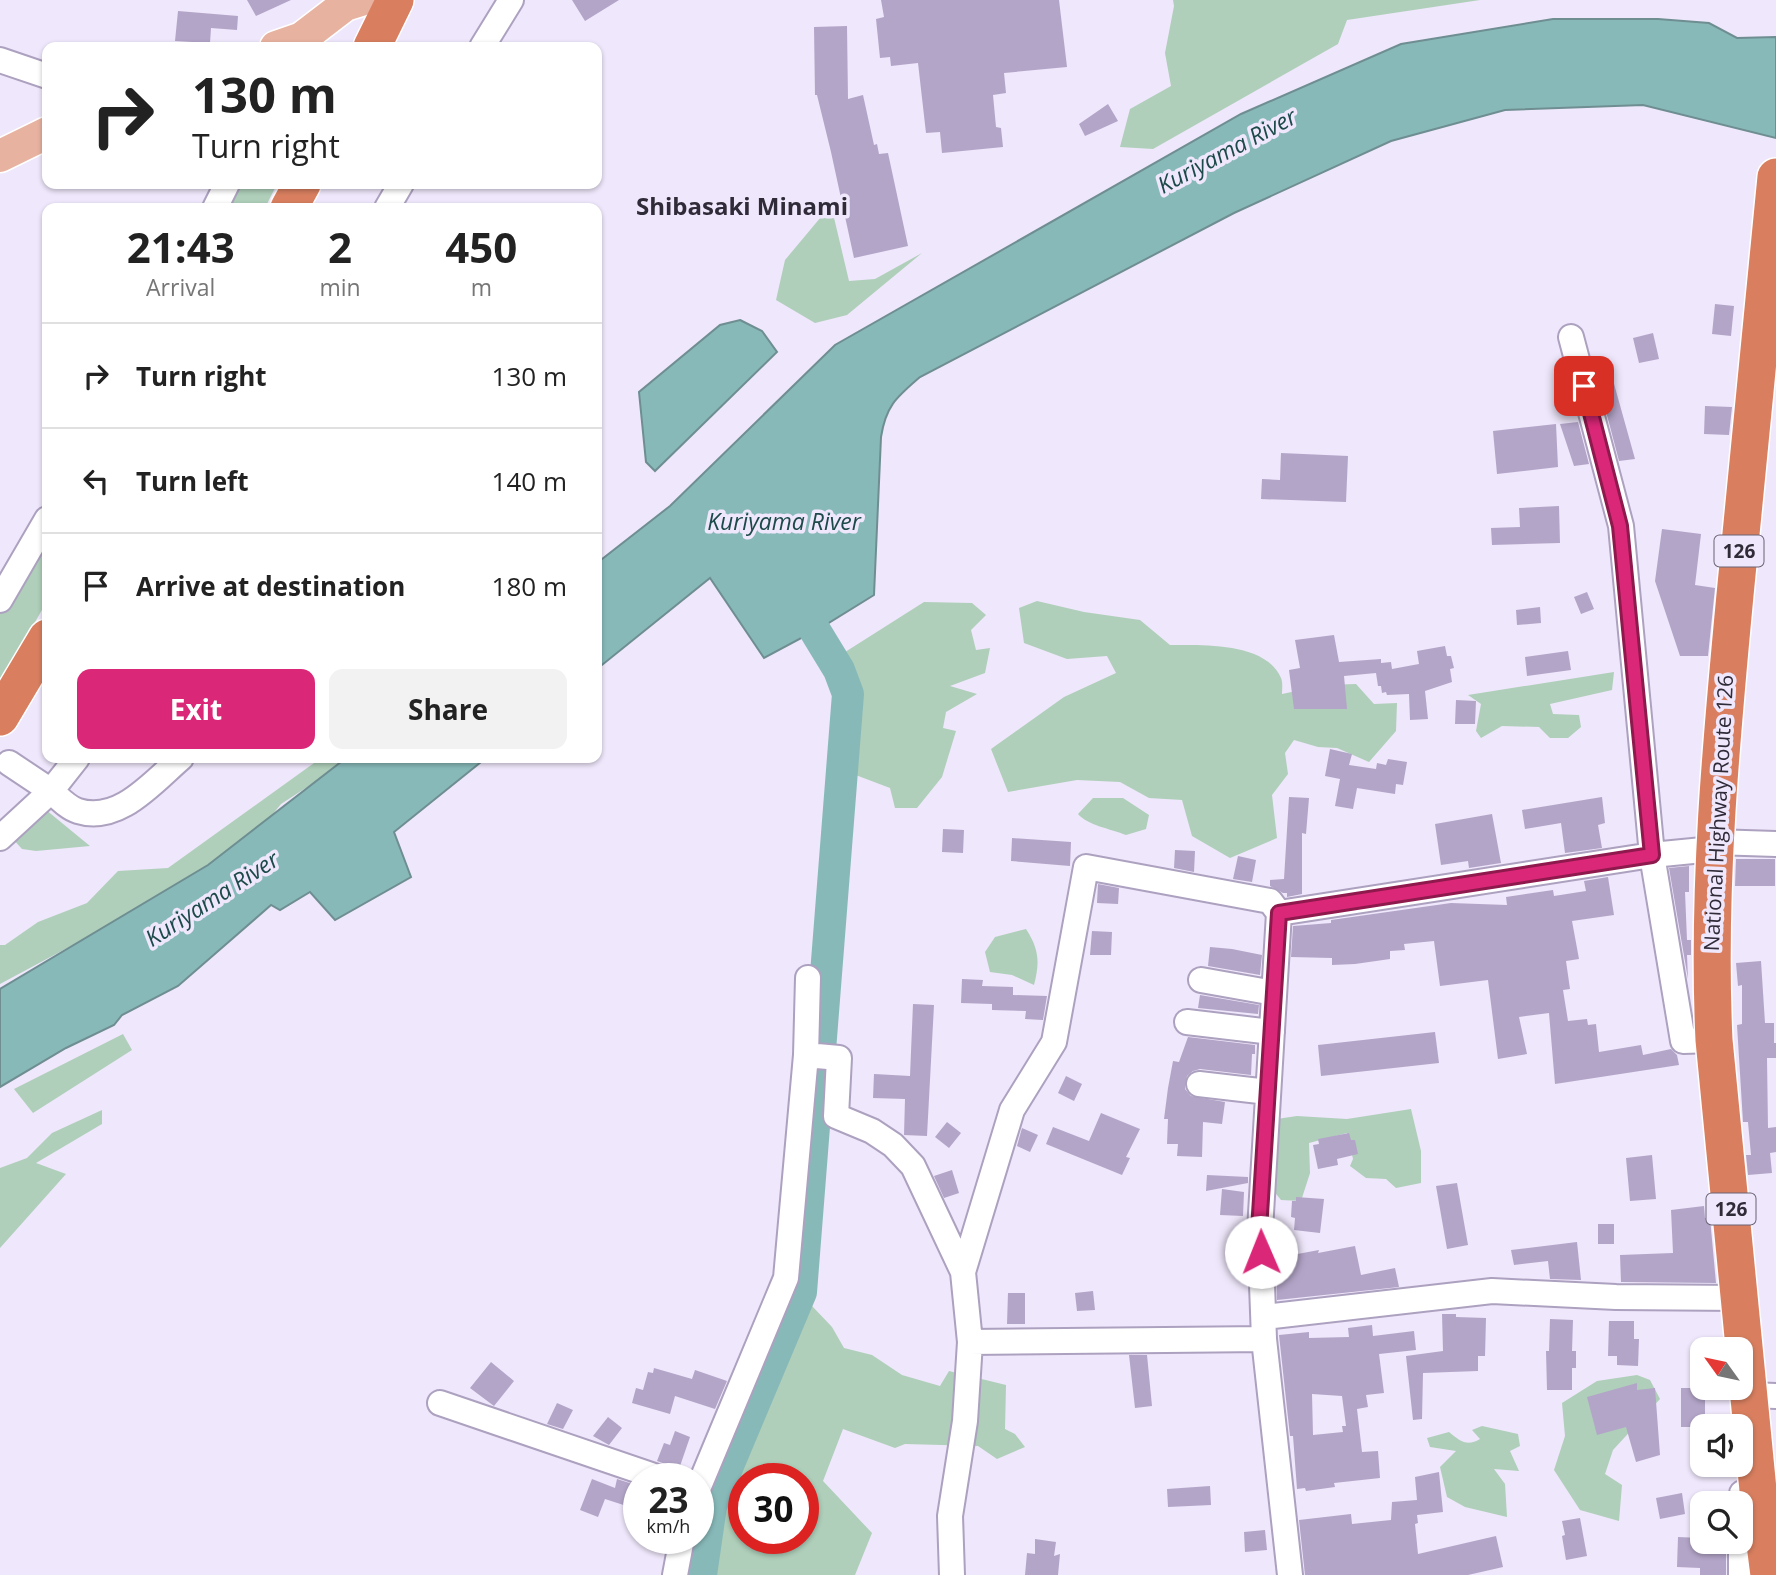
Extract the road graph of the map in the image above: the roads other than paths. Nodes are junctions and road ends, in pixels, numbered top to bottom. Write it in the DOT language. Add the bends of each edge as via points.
graph roads {
  1 [pos="395,0"];
  2 [pos="511,0"];
  3 [pos="350,2"];
  4 [pos="295,42"];
  5 [pos="374,42"];
  6 [pos="485,42"];
  7 [pos="0,60"];
  8 [pos="42,74"];
  9 [pos="42,135"];
  10 [pos="0,156"];
  11 [pos="1776,177"];
  12 [pos="1571,337"];
  13 [pos="42,528"];
  14 [pos="0,600"];
  15 [pos="42,646"];
  16 [pos="0,717"];
  17 [pos="9,763"];
  18 [pos="73,763"];
  19 [pos="175,763"];
  20 [pos="51,791"];
  21 [pos="0,838"];
  22 [pos="1714,842"];
  23 [pos="1776,844"];
  24 [pos="1652,855"];
  25 [pos="1279,913"];
  26 [pos="808,978"];
  27 [pos="1201,980"];
  28 [pos="1274,993"];
  29 [pos="1187,1022"];
  30 [pos="1272,1032"];
  31 [pos="1714,1040"];
  32 [pos="806,1055"];
  33 [pos="1199,1084"];
  34 [pos="1268,1092"];
  35 [pos="963,1272"];
  36 [pos="1740,1298"];
  37 [pos="1264,1328"];
  38 [pos="970,1342"];
  39 [pos="1763,1396"];
  40 [pos="440,1403"];
  41 [pos="709,1463"];
  42 [pos="623,1465"];
  43 [pos="1758,1490"];
  44 [pos="1753,1491"];
  45 [pos="679,1554"];
  46 [pos="1741,1554"];
  47 [pos="675,1575"];
  48 [pos="952,1575"];
  49 [pos="1290,1575"];
  50 [pos="1741,1575"];
  51 [pos="1769,1575"];
  1 -- 5 [label="highway"];
  2 -- 6 [label="street"];
  3 -- 4 [label="main road"];
  7 -- 8 [label="street"];
  9 -- 10 [label="main road"];
  11 -- 22 [label="highway, National Highway Route 126 / 126"];
  12 -- 24 [label="street" via="1620,526"];
  13 -- 14 [label="street"];
  15 -- 16 [label="highway"];
  17 -- 20 [label="street"];
  18 -- 20 [label="street"];
  19 -- 20 [label="street" via="123,807 103,814 78,811"];
  20 -- 21 [label="street"];
  22 -- 23 [label="street"];
  22 -- 24 [label="street" via="1703,850"];
  22 -- 31 [label="highway, National Highway Route 126 / 126" via="1710,965"];
  24 -- 25 [label="street"];
  24 -- 31 [label="street" via="1683,1041"];
  25 -- 28 [label="street"];
  25 -- 35 [label="street" via="1270,901 1086,867 1054,1042 1012,1110"];
  26 -- 32 [label="street"];
  27 -- 28 [label="street"];
  28 -- 30 [label="street"];
  29 -- 30 [label="street"];
  30 -- 34 [label="street"];
  31 -- 36 [label="highway, National Highway Route 126 / 126"];
  32 -- 35 [label="street" via="839,1058 836,1116 872,1131 913,1166"];
  32 -- 41 [label="street" via="786,1278"];
  33 -- 34 [label="street"];
  34 -- 37 [label="street" via="1259,1230"];
  35 -- 38 [label="street"];
  36 -- 37 [label="street" via="1492,1291"];
  36 -- 39 [label="highway, National Highway Route 126 / 126"];
  37 -- 38 [label="street"];
  37 -- 49 [label="street"];
  38 -- 48 [label="street" via="965,1421 950,1516"];
  39 -- 43 [label="highway, National Highway Route 126 / 126"];
  40 -- 42 [label="street"];
  43 -- 44 [label="street"];
  43 -- 51 [label="highway, National Highway Route 126 / 126"];
  45 -- 47 [label="street"];
  46 -- 50 [label="street"];
}
